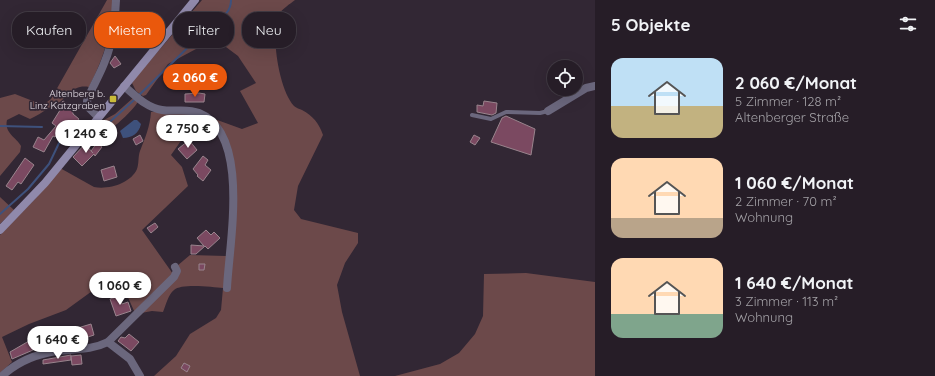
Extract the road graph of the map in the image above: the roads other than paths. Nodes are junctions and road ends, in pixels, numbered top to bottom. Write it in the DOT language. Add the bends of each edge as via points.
graph roads {
  1 [pos="116,0"];
  2 [pos="195,0"];
  3 [pos="124,86"];
  4 [pos="595,86"];
  5 [pos="548,111"];
  6 [pos="472,115"];
  7 [pos="98,117"];
  8 [pos="0,230"];
  9 [pos="175,267"];
  10 [pos="227,288"];
  11 [pos="108,342"];
  12 [pos="2,376"];
  13 [pos="140,376"];
  1 -- 7 [label="street" via="113,28 105,61 87,101 88,107"];
  2 -- 3 [label="street"];
  3 -- 7 [label="street"];
  3 -- 10 [label="street" via="151,107 162,110 189,110 206,117 218,129 225,142 232,170 234,213"];
  4 -- 5 [label="street" via="586,88"];
  5 -- 6 [label="lane" via="540,114 506,112 491,119"];
  7 -- 8 [label="street" via="40,188"];
  9 -- 11 [label="street" via="177,271 174,277"];
  11 -- 12 [label="street" via="89,349 57,351 36,356 13,366"];
  11 -- 13 [label="street" via="130,359"];
}
